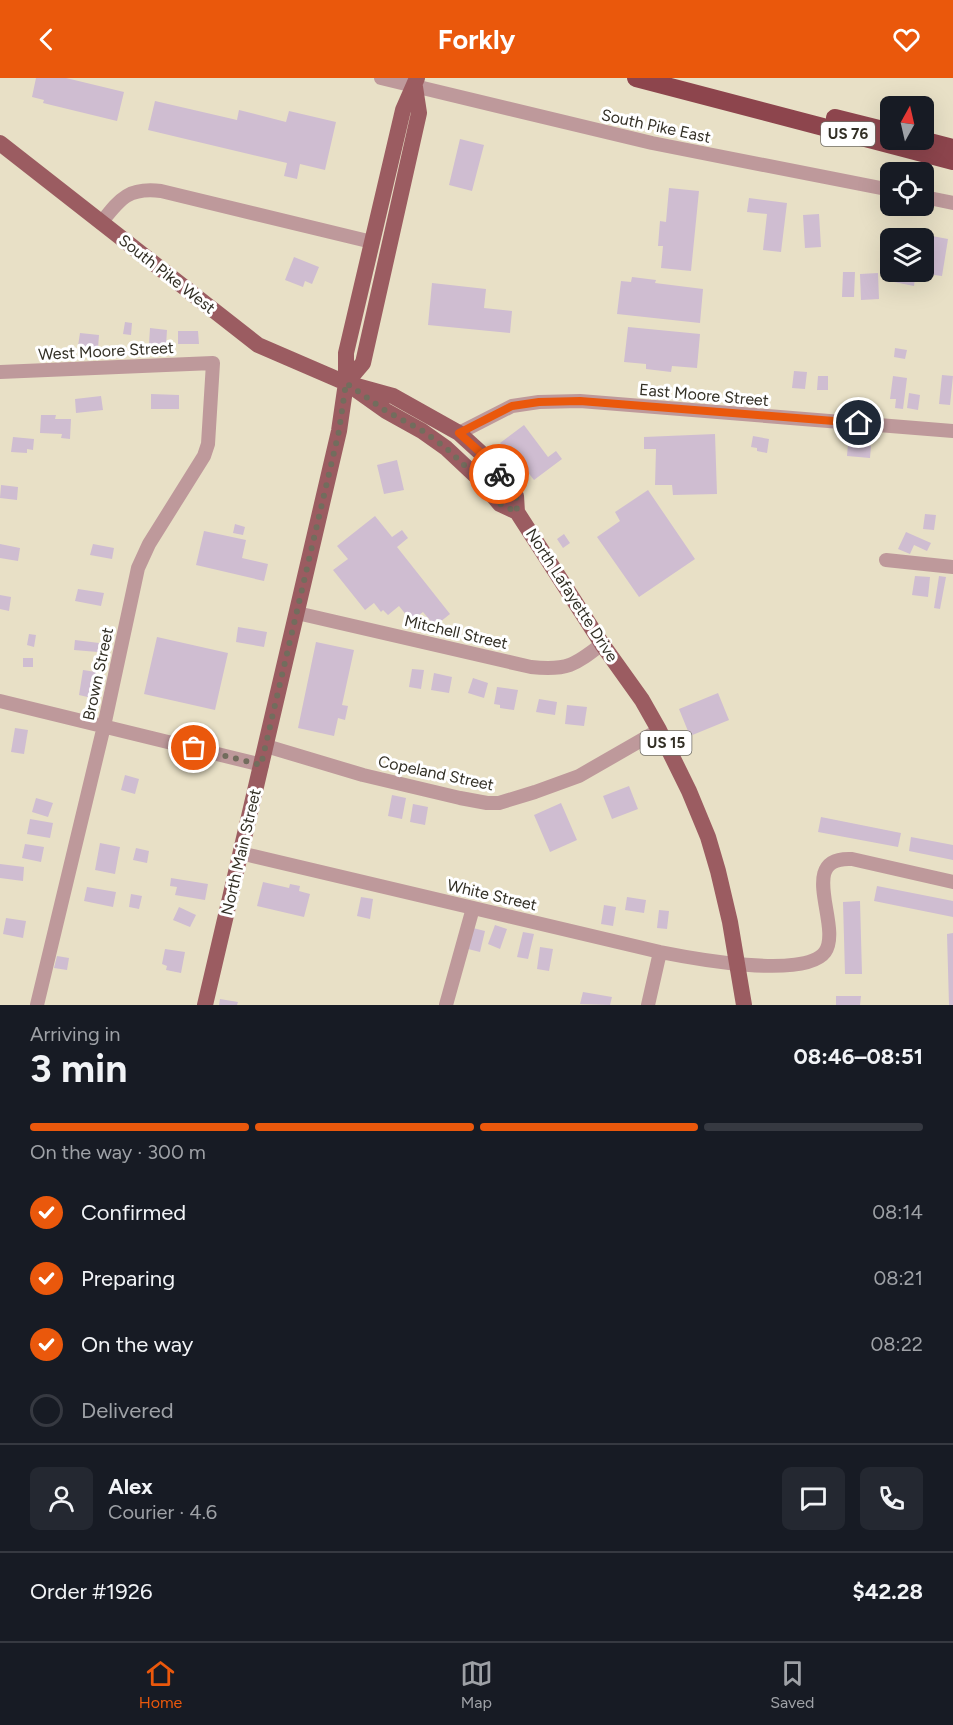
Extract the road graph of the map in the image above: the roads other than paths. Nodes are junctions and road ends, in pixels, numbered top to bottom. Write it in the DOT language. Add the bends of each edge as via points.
graph roads {
  1 [pos="381,78"];
  2 [pos="636,78"];
  3 [pos="416,82"];
  4 [pos="672,83"];
  5 [pos="743,100"];
  6 [pos="880,130"];
  7 [pos="0,143"];
  8 [pos="934,143"];
  9 [pos="953,148"];
  10 [pos="953,161"];
  11 [pos="880,188"];
  12 [pos="934,199"];
  13 [pos="953,203"];
  14 [pos="101,223"];
  15 [pos="372,242"];
  16 [pos="213,363"];
  17 [pos="0,372"];
  18 [pos="346,383"];
  19 [pos="953,431"];
  20 [pos="459,433"];
  21 [pos="516,504"];
  22 [pos="886,560"];
  23 [pos="953,567"];
  24 [pos="297,612"];
  25 [pos="602,644"];
  26 [pos="0,700"];
  27 [pos="104,726"];
  28 [pos="659,730"];
  29 [pos="266,746"];
  30 [pos="261,765"];
  31 [pos="240,853"];
  32 [pos="953,882"];
  33 [pos="473,908"];
  34 [pos="660,952"];
  35 [pos="738,964"];
  36 [pos="37,1005"];
  37 [pos="205,1005"];
  38 [pos="446,1005"];
  39 [pos="648,1005"];
  40 [pos="744,1005"];
  1 -- 3 [label="street, South Pike East"];
  2 -- 4 [label="highway, US 76"];
  3 -- 11 [label="street, South Pike East" via="652,143"];
  3 -- 15 [label="main road" via="403,110"];
  3 -- 18 [label="main road" via="419,113 363,363"];
  4 -- 5 [label="highway, US 76"];
  5 -- 6 [label="highway, US 76"];
  5 -- 10 [label="highway, US 76"];
  7 -- 14 [label="main road, South Pike West"];
  8 -- 9 [label="highway"];
  12 -- 13 [label="street"];
  14 -- 15 [label="street" via="126,195 147,189"];
  14 -- 18 [label="main road, South Pike West" via="258,345"];
  15 -- 18 [label="main road" via="346,353"];
  16 -- 17 [label="street, West Moore Street"];
  16 -- 27 [label="street, Brown Street" via="208,444 141,558"];
  18 -- 20 [label="main road, North Lafayette Drive" via="393,396"];
  18 -- 21 [label="main road" via="446,448 500,504"];
  18 -- 24 [label="main road, North Main Street" via="339,431"];
  19 -- 20 [label="street, East Moore Street" via="580,401 512,406"];
  20 -- 21 [label="main road, North Lafayette Drive" via="482,454"];
  21 -- 25 [label="main road, North Lafayette Drive / US 15"];
  22 -- 23 [label="street"];
  24 -- 25 [label="street, Mitchell Street" via="546,669 572,666"];
  24 -- 29 [label="main road, North Main Street"];
  25 -- 28 [label="main road, North Lafayette Drive / US 15"];
  26 -- 27 [label="street"];
  27 -- 30 [label="street"];
  27 -- 36 [label="street, Brown Street"];
  28 -- 29 [label="street, Copeland Street" via="579,776 499,803 363,775"];
  28 -- 35 [label="main road, North Lafayette Drive / US 15" via="708,837"];
  29 -- 30 [label="main road, North Main Street"];
  30 -- 31 [label="main road, North Main Street"];
  31 -- 33 [label="street, White Street"];
  31 -- 37 [label="main road, North Main Street"];
  32 -- 35 [label="street, White Street" via="841,859 830,864 823,878 829,940 825,952 814,960 791,965"];
  33 -- 34 [label="street, White Street"];
  33 -- 38 [label="street"];
  34 -- 35 [label="street, White Street"];
  34 -- 39 [label="street"];
  35 -- 40 [label="main road, North Lafayette Drive / US 15"];
}
